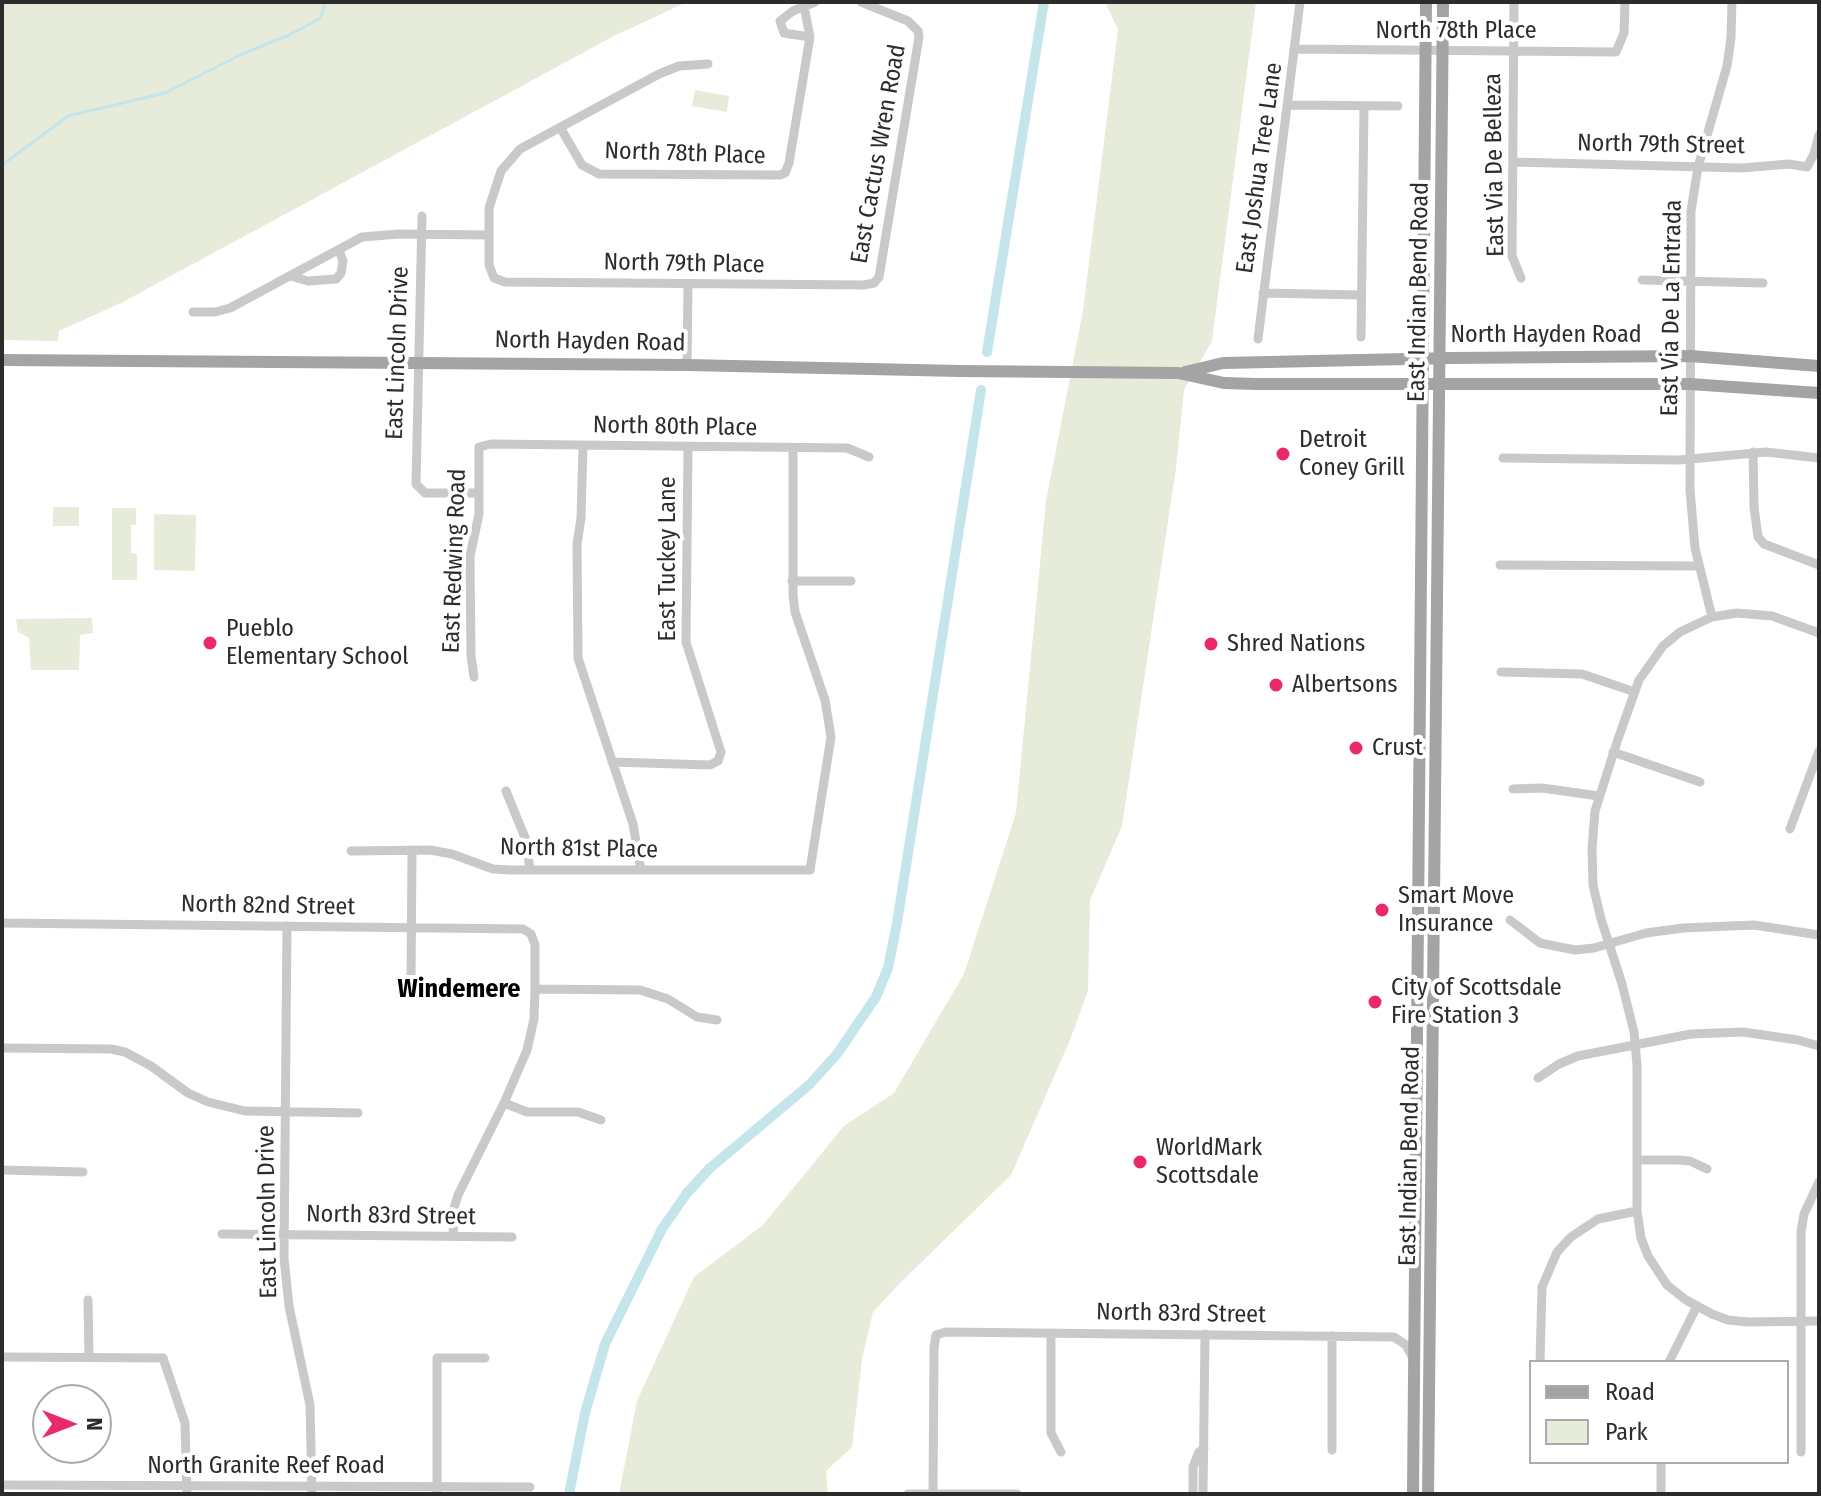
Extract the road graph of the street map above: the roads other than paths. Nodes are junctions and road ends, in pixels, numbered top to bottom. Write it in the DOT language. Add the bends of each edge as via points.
graph roads {
  1 [pos="815,2"];
  2 [pos="861,2"];
  3 [pos="1300,2"];
  4 [pos="1426,2"];
  5 [pos="1443,2"];
  6 [pos="1514,2"];
  7 [pos="1625,2"];
  8 [pos="1732,2"];
  9 [pos="804,6"];
  10 [pos="810,37"];
  11 [pos="1296,49"];
  12 [pos="1426,51"];
  13 [pos="1443,51"];
  14 [pos="1514,51"];
  15 [pos="708,64"];
  16 [pos="1288,105"];
  17 [pos="1364,106"];
  18 [pos="1398,106"];
  19 [pos="560,127"];
  20 [pos="1819,135"];
  21 [pos="1514,162"];
  22 [pos="1698,167"];
  23 [pos="422,216"];
  24 [pos="421,234"];
  25 [pos="489,235"];
  26 [pos="339,250"];
  27 [pos="290,276"];
  28 [pos="1521,278"];
  29 [pos="1642,280"];
  30 [pos="1690,280"];
  31 [pos="874,283"];
  32 [pos="1763,283"];
  33 [pos="688,284"];
  34 [pos="1263,293"];
  35 [pos="1361,295"];
  36 [pos="193,312"];
  37 [pos="1361,337"];
  38 [pos="1258,339"];
  39 [pos="1690,356"];
  40 [pos="1422,358"];
  41 [pos="1440,358"];
  42 [pos="2,360"];
  43 [pos="418,362"];
  44 [pos="687,365"];
  45 [pos="1819,366"];
  46 [pos="1178,373"];
  47 [pos="1690,384"];
  48 [pos="1440,385"];
  49 [pos="1422,386"];
  50 [pos="1819,393"];
  51 [pos="583,446"];
  52 [pos="479,447"];
  53 [pos="688,447"];
  54 [pos="793,448"];
  55 [pos="1753,452"];
  56 [pos="869,457"];
  57 [pos="1503,458"];
  58 [pos="1690,458"];
  59 [pos="1819,458"];
  60 [pos="479,493"];
  61 [pos="1500,565"];
  62 [pos="1819,565"];
  63 [pos="1698,566"];
  64 [pos="792,581"];
  65 [pos="851,581"];
  66 [pos="1712,617"];
  67 [pos="1819,633"];
  68 [pos="1501,672"];
  69 [pos="474,677"];
  70 [pos="1635,692"];
  71 [pos="1819,751"];
  72 [pos="1613,752"];
  73 [pos="612,762"];
  74 [pos="1700,782"];
  75 [pos="1513,789"];
  76 [pos="506,791"];
  77 [pos="1599,796"];
  78 [pos="1790,829"];
  79 [pos="412,850"];
  80 [pos="351,851"];
  81 [pos="530,870"];
  82 [pos="641,870"];
  83 [pos="1510,920"];
  84 [pos="2,923"];
  85 [pos="287,926"];
  86 [pos="412,929"];
  87 [pos="1819,935"];
  88 [pos="1609,943"];
  89 [pos="411,983"];
  90 [pos="535,989"];
  91 [pos="717,1020"];
  92 [pos="1635,1045"];
  93 [pos="1819,1046"];
  94 [pos="2,1048"];
  95 [pos="1538,1078"];
  96 [pos="504,1103"];
  97 [pos="285,1112"];
  98 [pos="358,1113"];
  99 [pos="601,1120"];
  100 [pos="1637,1160"];
  101 [pos="1707,1169"];
  102 [pos="2,1170"];
  103 [pos="83,1172"];
  104 [pos="1819,1182"];
  105 [pos="1637,1211"];
  106 [pos="222,1234"];
  107 [pos="284,1235"];
  108 [pos="453,1236"];
  109 [pos="512,1237"];
  110 [pos="88,1300"];
  111 [pos="1697,1306"];
  112 [pos="1801,1321"];
  113 [pos="1819,1321"];
  114 [pos="1051,1333"];
  115 [pos="1205,1334"];
  116 [pos="1332,1336"];
  117 [pos="2,1357"];
  118 [pos="89,1357"];
  119 [pos="485,1358"];
  120 [pos="1414,1359"];
  121 [pos="1540,1360"];
  122 [pos="1670,1360"];
  123 [pos="1204,1448"];
  124 [pos="1332,1450"];
  125 [pos="1061,1452"];
  126 [pos="1801,1452"];
  127 [pos="1661,1464"];
  128 [pos="2,1485"];
  129 [pos="530,1487"];
  130 [pos="65,1490"];
  131 [pos="187,1490"];
  132 [pos="312,1490"];
  133 [pos="438,1490"];
  134 [pos="933,1493"];
  135 [pos="908,1494"];
  136 [pos="1017,1494"];
  137 [pos="1193,1494"];
  138 [pos="1203,1494"];
  139 [pos="1413,1494"];
  140 [pos="1428,1494"];
  141 [pos="1661,1494"];
  1 -- 9 [label="street"];
  2 -- 31 [label="street, East Cactus Wren Road" via="908,21 918,31 919,46"];
  3 -- 11 [label="street, East Joshua Tree Lane"];
  4 -- 12 [label="main road, East Indian Bend Road"];
  5 -- 13 [label="main road, East Indian Bend Road"];
  6 -- 14 [label="street, East Via De Belleza"];
  7 -- 14 [label="street, North 78th Place" via="1624,33 1616,52"];
  8 -- 22 [label="street, East Via De La Entrada" via="1727,66"];
  9 -- 10 [label="street"];
  9 -- 10 [label="street" via="783,17 780,26 784,33"];
  10 -- 19 [label="street, North 78th Place" via="785,173 599,174 582,165"];
  11 -- 12 [label="street, North 78th Place"];
  11 -- 16 [label="street, East Joshua Tree Lane"];
  12 -- 13 [label="street, North 78th Place"];
  12 -- 40 [label="main road, East Indian Bend Road"];
  13 -- 14 [label="street, North 78th Place"];
  13 -- 41 [label="main road, East Indian Bend Road"];
  14 -- 21 [label="street, East Via De Belleza"];
  15 -- 19 [label="street" via="679,66"];
  16 -- 17 [label="street"];
  16 -- 34 [label="street, East Joshua Tree Lane"];
  17 -- 18 [label="street"];
  17 -- 35 [label="street"];
  19 -- 25 [label="street" via="520,149 501,171 489,208"];
  20 -- 22 [label="street, North 79th Street" via="1807,167"];
  21 -- 22 [label="street, North 79th Street"];
  21 -- 28 [label="street, East Via De Belleza" via="1512,256"];
  22 -- 30 [label="street, East Via De La Entrada"];
  23 -- 24 [label="street, East Lincoln Drive"];
  24 -- 25 [label="street"];
  24 -- 26 [label="street" via="372,235"];
  24 -- 43 [label="street, East Lincoln Drive"];
  25 -- 33 [label="street, North 79th Place" via="489,265 494,278 505,282"];
  26 -- 27 [label="street"];
  26 -- 27 [label="street" via="343,261 336,279"];
  27 -- 36 [label="street" via="224,311"];
  29 -- 30 [label="street"];
  30 -- 32 [label="street"];
  30 -- 39 [label="street, East Via De La Entrada"];
  31 -- 33 [label="street, North 79th Place"];
  33 -- 44 [label="street"];
  34 -- 35 [label="street"];
  34 -- 38 [label="street, East Joshua Tree Lane"];
  35 -- 37 [label="street"];
  39 -- 41 [label="main road, North Hayden Road"];
  39 -- 45 [label="main road, North Hayden Road"];
  39 -- 47 [label="street, East Via De La Entrada"];
  40 -- 41 [label="main road, North Hayden Road"];
  40 -- 46 [label="main road, North Hayden Road" via="1223,363"];
  40 -- 49 [label="main road, East Indian Bend Road"];
  41 -- 48 [label="main road, East Indian Bend Road"];
  42 -- 43 [label="main road, North Hayden Road"];
  43 -- 44 [label="main road, North Hayden Road"];
  43 -- 60 [label="street, East Lincoln Drive" via="414,473 419,489"];
  44 -- 46 [label="main road, North Hayden Road"];
  46 -- 49 [label="main road, North Hayden Road" via="1224,383"];
  47 -- 48 [label="main road, North Hayden Road"];
  47 -- 50 [label="main road, North Hayden Road"];
  47 -- 58 [label="street, East Via De La Entrada"];
  48 -- 49 [label="main road, North Hayden Road"];
  48 -- 140 [label="main road, East Indian Bend Road"];
  49 -- 120 [label="main road, East Indian Bend Road"];
  51 -- 52 [label="street, North 80th Place"];
  51 -- 53 [label="street, North 80th Place"];
  51 -- 73 [label="street" via="578,658"];
  52 -- 60 [label="street, East Redwing Road"];
  53 -- 54 [label="street, North 80th Place"];
  53 -- 73 [label="street, East Tuckey Lane" via="686,642 721,752 710,765"];
  54 -- 56 [label="street, North 80th Place" via="847,448"];
  54 -- 64 [label="street"];
  55 -- 58 [label="street"];
  55 -- 59 [label="street"];
  55 -- 62 [label="street" via="1758,537"];
  57 -- 58 [label="street"];
  58 -- 63 [label="street, East Via De La Entrada"];
  60 -- 69 [label="street, East Redwing Road" via="470,556"];
  61 -- 63 [label="street"];
  63 -- 66 [label="street, East Via De La Entrada"];
  64 -- 65 [label="street"];
  64 -- 82 [label="street, North 81st Place" via="795,612 825,700 831,737 810,870"];
  66 -- 67 [label="street" via="1762,614"];
  66 -- 70 [label="street" via="1663,646"];
  68 -- 70 [label="street" via="1582,674"];
  70 -- 72 [label="street"];
  71 -- 78 [label="street"];
  72 -- 74 [label="street"];
  72 -- 77 [label="street"];
  73 -- 82 [label="street" via="638,842"];
  75 -- 77 [label="street"];
  76 -- 81 [label="street" via="526,840"];
  77 -- 88 [label="street" via="1593,874"];
  79 -- 80 [label="street, North 81st Place"];
  79 -- 81 [label="street, North 81st Place" via="452,854 493,869"];
  79 -- 86 [label="street"];
  81 -- 82 [label="street, North 81st Place"];
  83 -- 88 [label="street" via="1540,943 1559,948"];
  84 -- 85 [label="street, North 82nd Street"];
  85 -- 86 [label="street, North 82nd Street"];
  85 -- 97 [label="street, East Lincoln Drive"];
  86 -- 89 [label="street"];
  86 -- 90 [label="street, North 82nd Street" via="523,929 535,945"];
  87 -- 88 [label="street" via="1722,926 1646,933"];
  88 -- 92 [label="street"];
  90 -- 91 [label="street" via="640,990 697,1017"];
  90 -- 96 [label="street" via="527,1050"];
  92 -- 93 [label="street" via="1722,1032"];
  92 -- 95 [label="street" via="1578,1056"];
  92 -- 100 [label="street"];
  94 -- 97 [label="street" via="125,1052 208,1102 245,1111"];
  96 -- 99 [label="street" via="527,1112 578,1112"];
  96 -- 108 [label="street" via="458,1195"];
  97 -- 98 [label="street"];
  97 -- 107 [label="street, East Lincoln Drive"];
  100 -- 101 [label="street" via="1690,1161"];
  100 -- 105 [label="street"];
  102 -- 103 [label="street"];
  104 -- 112 [label="street" via="1801,1232"];
  105 -- 111 [label="street" via="1641,1238 1656,1269 1667,1285"];
  105 -- 121 [label="street" via="1598,1219 1557,1252 1542,1287"];
  106 -- 107 [label="street, North 83rd Street"];
  107 -- 108 [label="street, North 83rd Street"];
  107 -- 132 [label="street, East Lincoln Drive" via="289,1306 310,1405"];
  108 -- 109 [label="street, North 83rd Street"];
  110 -- 118 [label="street"];
  111 -- 112 [label="street" via="1728,1320"];
  111 -- 122 [label="street"];
  112 -- 113 [label="street"];
  112 -- 126 [label="street"];
  114 -- 115 [label="street, North 83rd Street"];
  114 -- 125 [label="street" via="1051,1433"];
  114 -- 134 [label="street, North 83rd Street" via="936,1335"];
  115 -- 116 [label="street, North 83rd Street"];
  115 -- 123 [label="street"];
  116 -- 120 [label="street, North 83rd Street" via="1394,1337"];
  116 -- 124 [label="street"];
  117 -- 118 [label="street"];
  118 -- 131 [label="street" via="163,1358 185,1423"];
  119 -- 133 [label="street" via="437,1358"];
  120 -- 139 [label="main road, East Indian Bend Road"];
  123 -- 137 [label="street" via="1193,1467"];
  123 -- 138 [label="street"];
  127 -- 141 [label="street"];
  128 -- 130 [label="street, North Granite Reef Road"];
  129 -- 133 [label="street, North Granite Reef Road"];
  130 -- 131 [label="street, North Granite Reef Road"];
  131 -- 132 [label="street, North Granite Reef Road"];
  132 -- 133 [label="street, North Granite Reef Road"];
  134 -- 135 [label="street"];
  134 -- 136 [label="street"];
}
